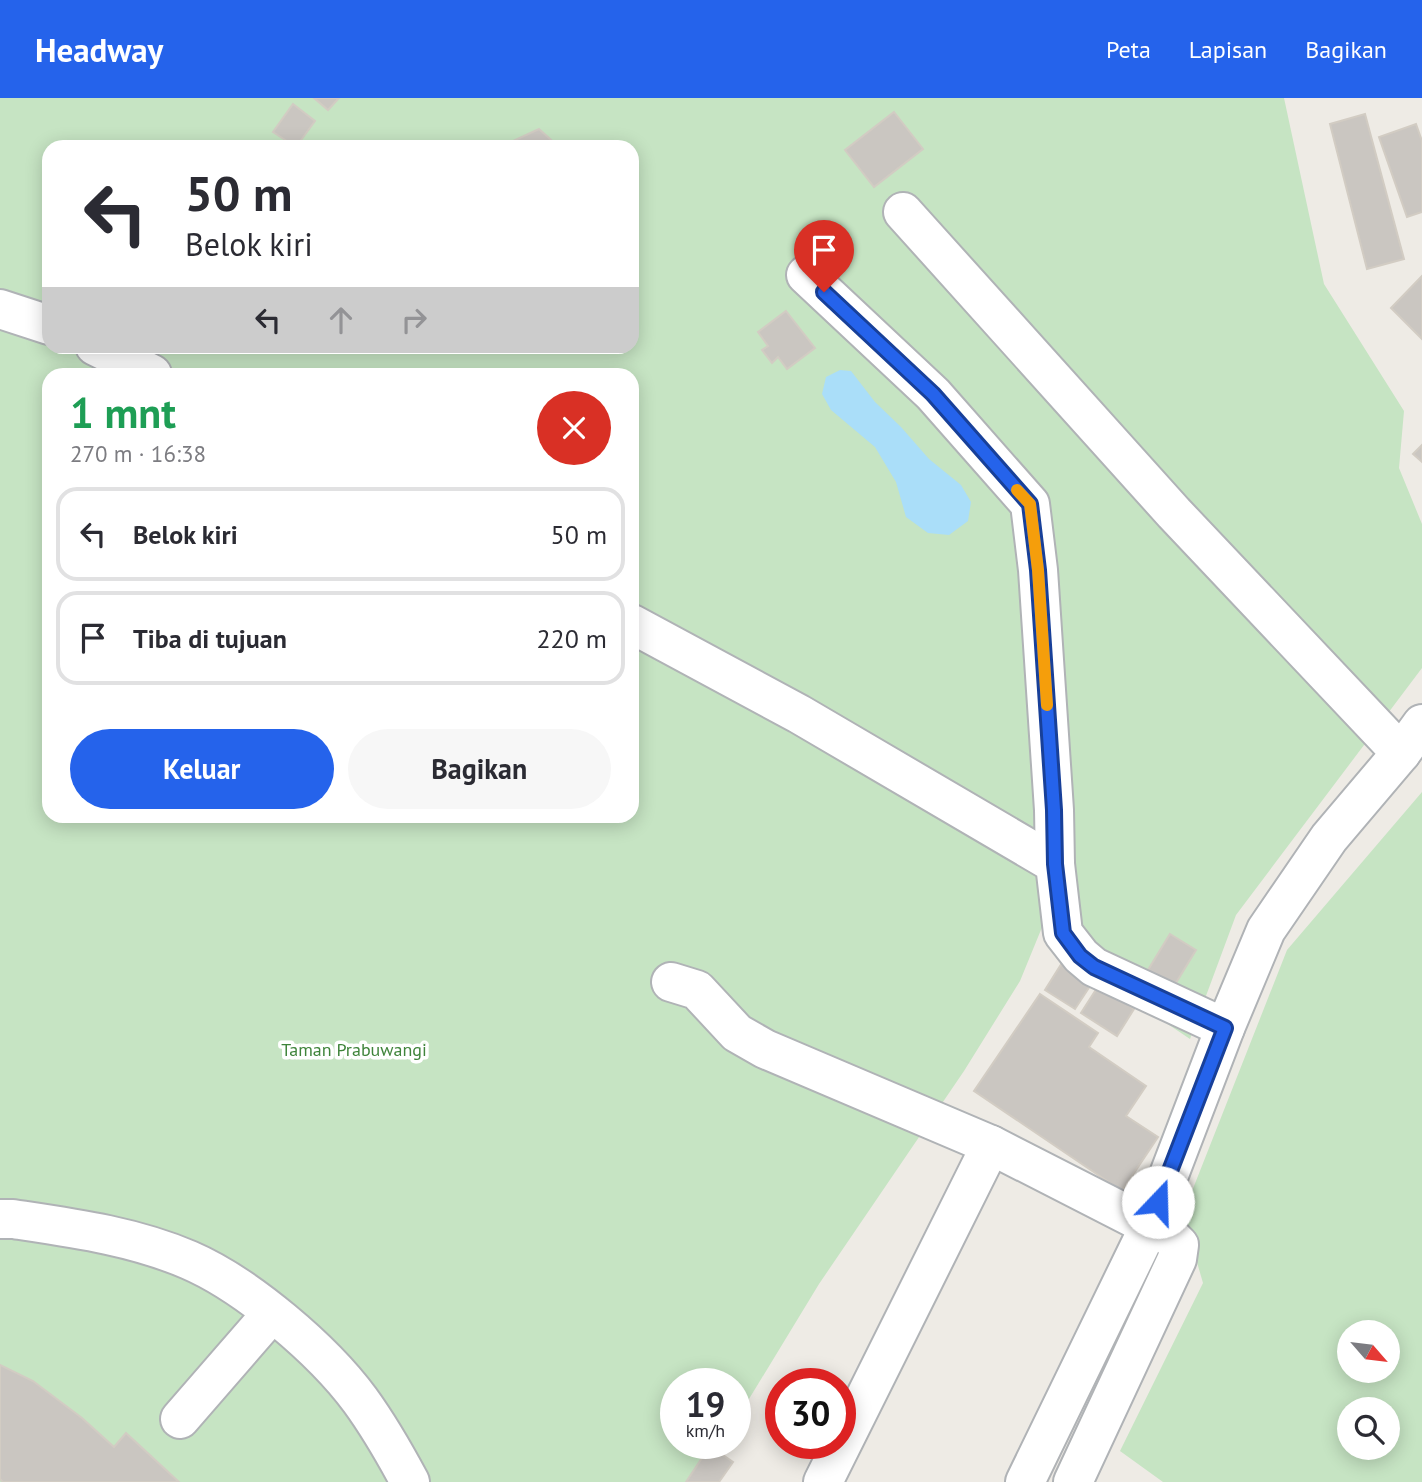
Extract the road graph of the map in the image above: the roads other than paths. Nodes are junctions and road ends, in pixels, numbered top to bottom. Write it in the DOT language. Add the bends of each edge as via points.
graph roads {
  1 [pos="903,212"];
  2 [pos="806,275"];
  3 [pos="0,309"];
  4 [pos="42,323"];
  5 [pos="111,354"];
  6 [pos="140,368"];
  7 [pos="639,628"];
  8 [pos="1412,739"];
  9 [pos="1055,864"];
  10 [pos="671,982"];
  11 [pos="1225,1028"];
  12 [pos="991,1145"];
  13 [pos="0,1219"];
  14 [pos="1149,1227"];
  15 [pos="272,1313"];
  16 [pos="180,1419"];
  17 [pos="411,1482"];
  18 [pos="823,1482"];
  19 [pos="1025,1482"];
  20 [pos="1073,1482"];
  1 -- 8 [label="street" via="1174,513"];
  2 -- 9 [label="street" via="933,394 1030,504"];
  3 -- 4 [label="street"];
  5 -- 6 [label="street"];
  7 -- 9 [label="street" via="799,714"];
  8 -- 11 [label="street" via="1329,838 1266,930"];
  9 -- 11 [label="street" via="1063,933 1080,956 1094,967"];
  10 -- 12 [label="street" via="697,990 737,1033 765,1049"];
  11 -- 14 [label="street"];
  12 -- 14 [label="street"];
  12 -- 18 [label="street"];
  13 -- 15 [label="street" via="99,1232 176,1255 236,1285"];
  14 -- 19 [label="street"];
  14 -- 20 [label="street" via="1179,1245 1177,1259"];
  15 -- 16 [label="street"];
  15 -- 17 [label="street" via="360,1399"];
}
